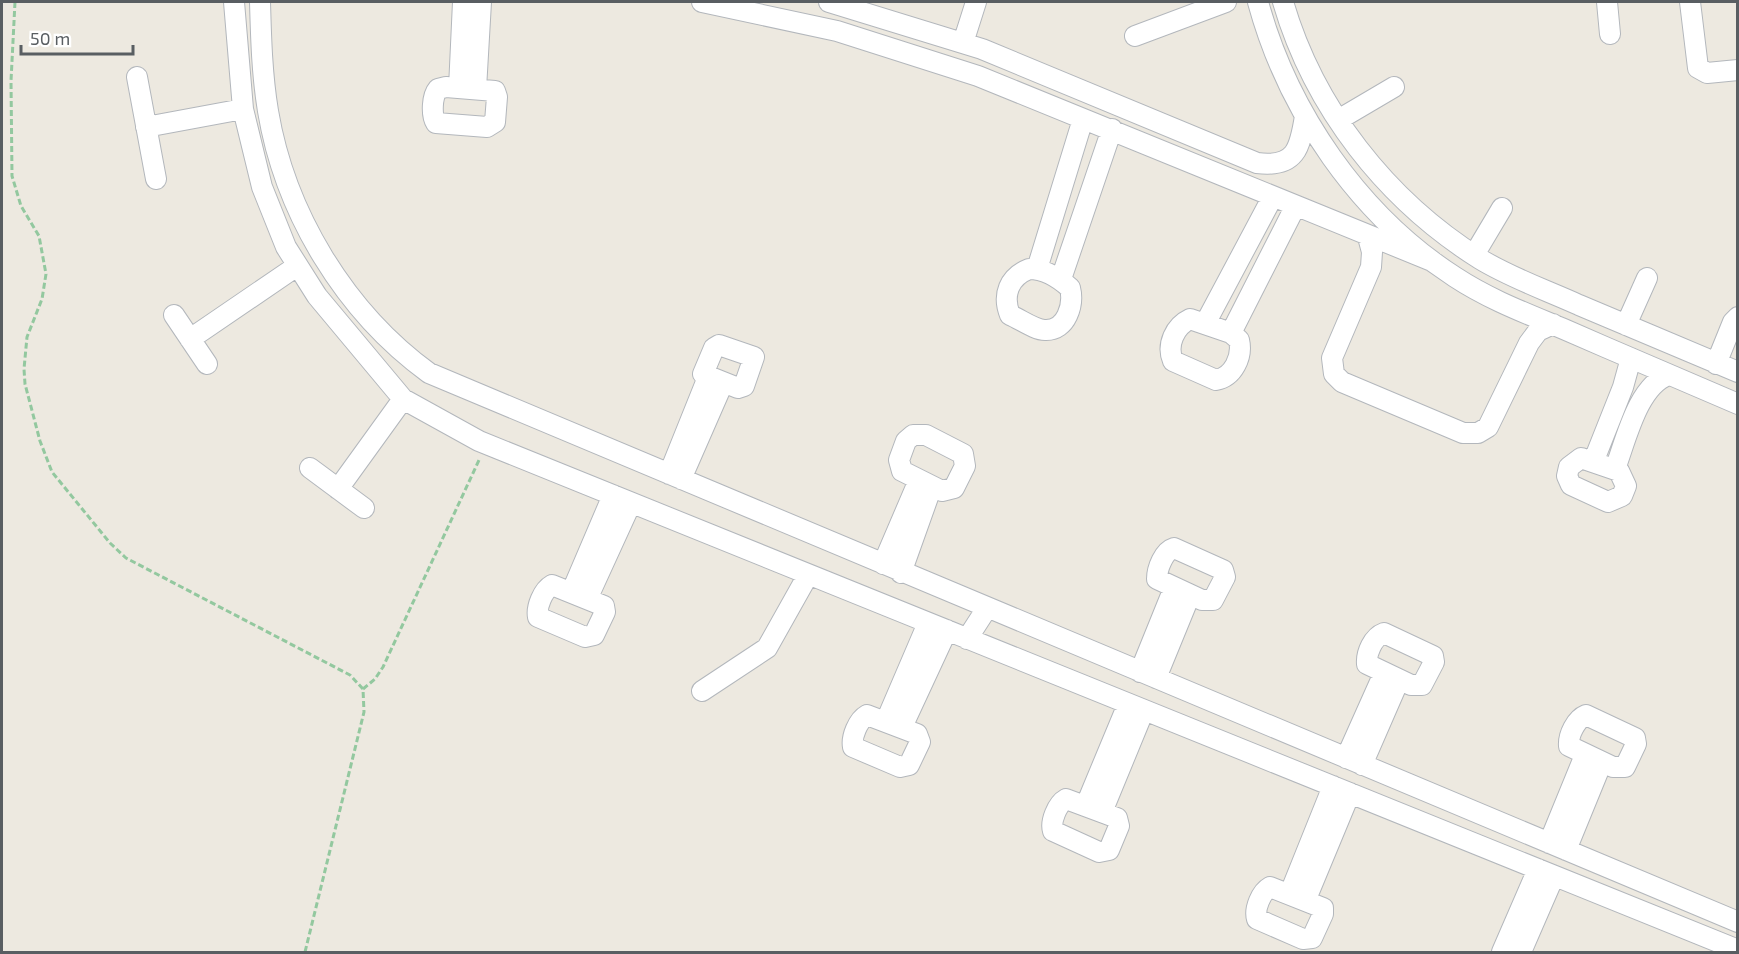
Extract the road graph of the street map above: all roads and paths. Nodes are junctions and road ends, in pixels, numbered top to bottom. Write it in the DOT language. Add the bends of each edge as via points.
graph roads {
  1 [pos="15,2"];
  2 [pos="234,2"];
  3 [pos="261,2"];
  4 [pos="463,2"];
  5 [pos="481,2"];
  6 [pos="702,2"];
  7 [pos="829,2"];
  8 [pos="976,2"];
  9 [pos="1226,2"];
  10 [pos="1258,2"];
  11 [pos="1283,2"];
  12 [pos="1607,2"];
  13 [pos="1690,2"];
  14 [pos="1610,34"];
  15 [pos="1135,36"];
  16 [pos="963,43"];
  17 [pos="1737,70"];
  18 [pos="137,77"];
  19 [pos="1056,79"];
  20 [pos="1394,87"];
  21 [pos="1049,103"];
  22 [pos="243,109"];
  23 [pos="1305,116"];
  24 [pos="1083,119"];
  25 [pos="1338,120"];
  26 [pos="146,127"];
  27 [pos="1112,129"];
  28 [pos="285,176"];
  29 [pos="156,178"];
  30 [pos="262,187"];
  31 [pos="1272,198"];
  32 [pos="1295,207"];
  33 [pos="1502,208"];
  34 [pos="1368,237"];
  35 [pos="1474,255"];
  36 [pos="1432,261"];
  37 [pos="297,266"];
  38 [pos="1037,269"];
  39 [pos="1647,278"];
  40 [pos="1061,279"];
  41 [pos="174,315"];
  42 [pos="1737,317"];
  43 [pos="1206,322"];
  44 [pos="1553,324"];
  45 [pos="1626,325"];
  46 [pos="1231,333"];
  47 [pos="190,339"];
  48 [pos="1631,358"];
  49 [pos="207,364"];
  50 [pos="1716,364"];
  51 [pos="1737,372"];
  52 [pos="1669,375"];
  53 [pos="716,380"];
  54 [pos="403,399"];
  55 [pos="1737,404"];
  56 [pos="479,459"];
  57 [pos="1594,460"];
  58 [pos="310,468"];
  59 [pos="1615,469"];
  60 [pos="675,477"];
  61 [pos="338,489"];
  62 [pos="622,499"];
  63 [pos="364,508"];
  64 [pos="883,564"];
  65 [pos="901,573"];
  66 [pos="808,574"];
  67 [pos="1182,591"];
  68 [pos="580,594"];
  69 [pos="987,608"];
  70 [pos="938,627"];
  71 [pos="967,639"];
  72 [pos="1148,675"];
  73 [pos="1392,677"];
  74 [pos="363,688"];
  75 [pos="702,691"];
  76 [pos="1220,705"];
  77 [pos="1136,707"];
  78 [pos="894,724"];
  79 [pos="1206,735"];
  80 [pos="1594,759"];
  81 [pos="1354,761"];
  82 [pos="1341,790"];
  83 [pos="1094,809"];
  84 [pos="1557,847"];
  85 [pos="1546,873"];
  86 [pos="1625,875"];
  87 [pos="1298,896"];
  88 [pos="1612,900"];
  89 [pos="1737,922"];
  90 [pos="1737,950"];
  91 [pos="305,952"];
  92 [pos="1502,952"];
  93 [pos="1521,952"];
  1 -- 74 [label="path" via="12,176 21,206 39,236 46,274 42,299 27,337 24,369 40,441 52,472 126,558 350,675"];
  2 -- 22 [label="street"];
  3 -- 28 [label="street" via="268,111"];
  4 -- 5 [label="street" via="468,88"];
  6 -- 21 [label="street" via="887,46"];
  7 -- 16 [label="street"];
  8 -- 16 [label="street"];
  9 -- 15 [label="street"];
  10 -- 23 [label="street" via="1281,67"];
  11 -- 25 [label="street" via="1310,72"];
  12 -- 14 [label="street"];
  13 -- 17 [label="street" via="1698,68 1707,73"];
  16 -- 19 [label="street"];
  18 -- 26 [label="street"];
  19 -- 21 [label="street"];
  19 -- 23 [label="street" via="1257,164 1278,164 1295,153"];
  20 -- 25 [label="street"];
  21 -- 24 [label="street"];
  22 -- 26 [label="street"];
  22 -- 30 [label="street"];
  23 -- 36 [label="street" via="1370,204"];
  24 -- 27 [label="street"];
  24 -- 38 [label="street"];
  25 -- 35 [label="street" via="1398,194"];
  26 -- 29 [label="street"];
  27 -- 31 [label="street"];
  27 -- 40 [label="street"];
  28 -- 30 [label="street"];
  28 -- 60 [label="street" via="308,230 334,273 401,353 429,373"];
  30 -- 37 [label="street"];
  31 -- 32 [label="street"];
  31 -- 43 [label="street"];
  32 -- 34 [label="street"];
  32 -- 46 [label="street"];
  33 -- 35 [label="street"];
  34 -- 36 [label="street"];
  34 -- 44 [label="street" via="1371,267 1332,358 1334,374 1342,382 1462,433 1478,434 1488,427 1533,336"];
  35 -- 45 [label="street"];
  36 -- 44 [label="street" via="1480,292"];
  37 -- 47 [label="street"];
  37 -- 54 [label="street" via="335,319"];
  38 -- 40 [label="street"];
  38 -- 40 [label="street" via="1012,279 1006,304 1010,315 1044,330 1062,324 1072,304 1070,288"];
  39 -- 45 [label="street"];
  41 -- 47 [label="street"];
  42 -- 50 [label="street"];
  43 -- 46 [label="street"];
  43 -- 46 [label="street" via="1190,319 1178,327 1170,346 1173,361 1216,380 1223,379 1233,370 1240,352 1239,340"];
  44 -- 48 [label="street"];
  45 -- 50 [label="street"];
  47 -- 49 [label="street"];
  48 -- 52 [label="street"];
  48 -- 57 [label="street"];
  50 -- 51 [label="street"];
  52 -- 55 [label="street"];
  52 -- 59 [label="street" via="1659,378 1644,395"];
  53 -- 60 [label="street"];
  54 -- 61 [label="street"];
  54 -- 62 [label="street" via="479,441"];
  56 -- 74 [label="path" via="383,668"];
  57 -- 59 [label="street"];
  57 -- 59 [label="street" via="1581,458 1569,467 1567,476 1575,488 1602,500 1618,499 1626,486 1623,475"];
  58 -- 61 [label="street"];
  60 -- 64 [label="street"];
  61 -- 63 [label="street"];
  62 -- 66 [label="street"];
  62 -- 68 [label="street"];
  64 -- 65 [label="street"];
  64 -- 65 [label="street" via="925,483"];
  65 -- 69 [label="street"];
  66 -- 70 [label="street"];
  66 -- 75 [label="street" via="767,648"];
  67 -- 72 [label="street"];
  69 -- 71 [label="street"];
  69 -- 72 [label="street"];
  70 -- 71 [label="street"];
  70 -- 78 [label="street"];
  71 -- 77 [label="street"];
  72 -- 76 [label="street"];
  73 -- 81 [label="street"];
  74 -- 91 [label="path" via="364,712"];
  76 -- 79 [label="street"];
  76 -- 81 [label="street"];
  77 -- 79 [label="street"];
  77 -- 83 [label="street"];
  79 -- 82 [label="street"];
  80 -- 84 [label="street"];
  81 -- 84 [label="street"];
  82 -- 85 [label="street"];
  82 -- 87 [label="street"];
  84 -- 86 [label="street"];
  85 -- 88 [label="street"];
  85 -- 92 [label="street"];
  85 -- 93 [label="street"];
  86 -- 88 [label="street"];
  86 -- 89 [label="street"];
  88 -- 90 [label="street"];
}
